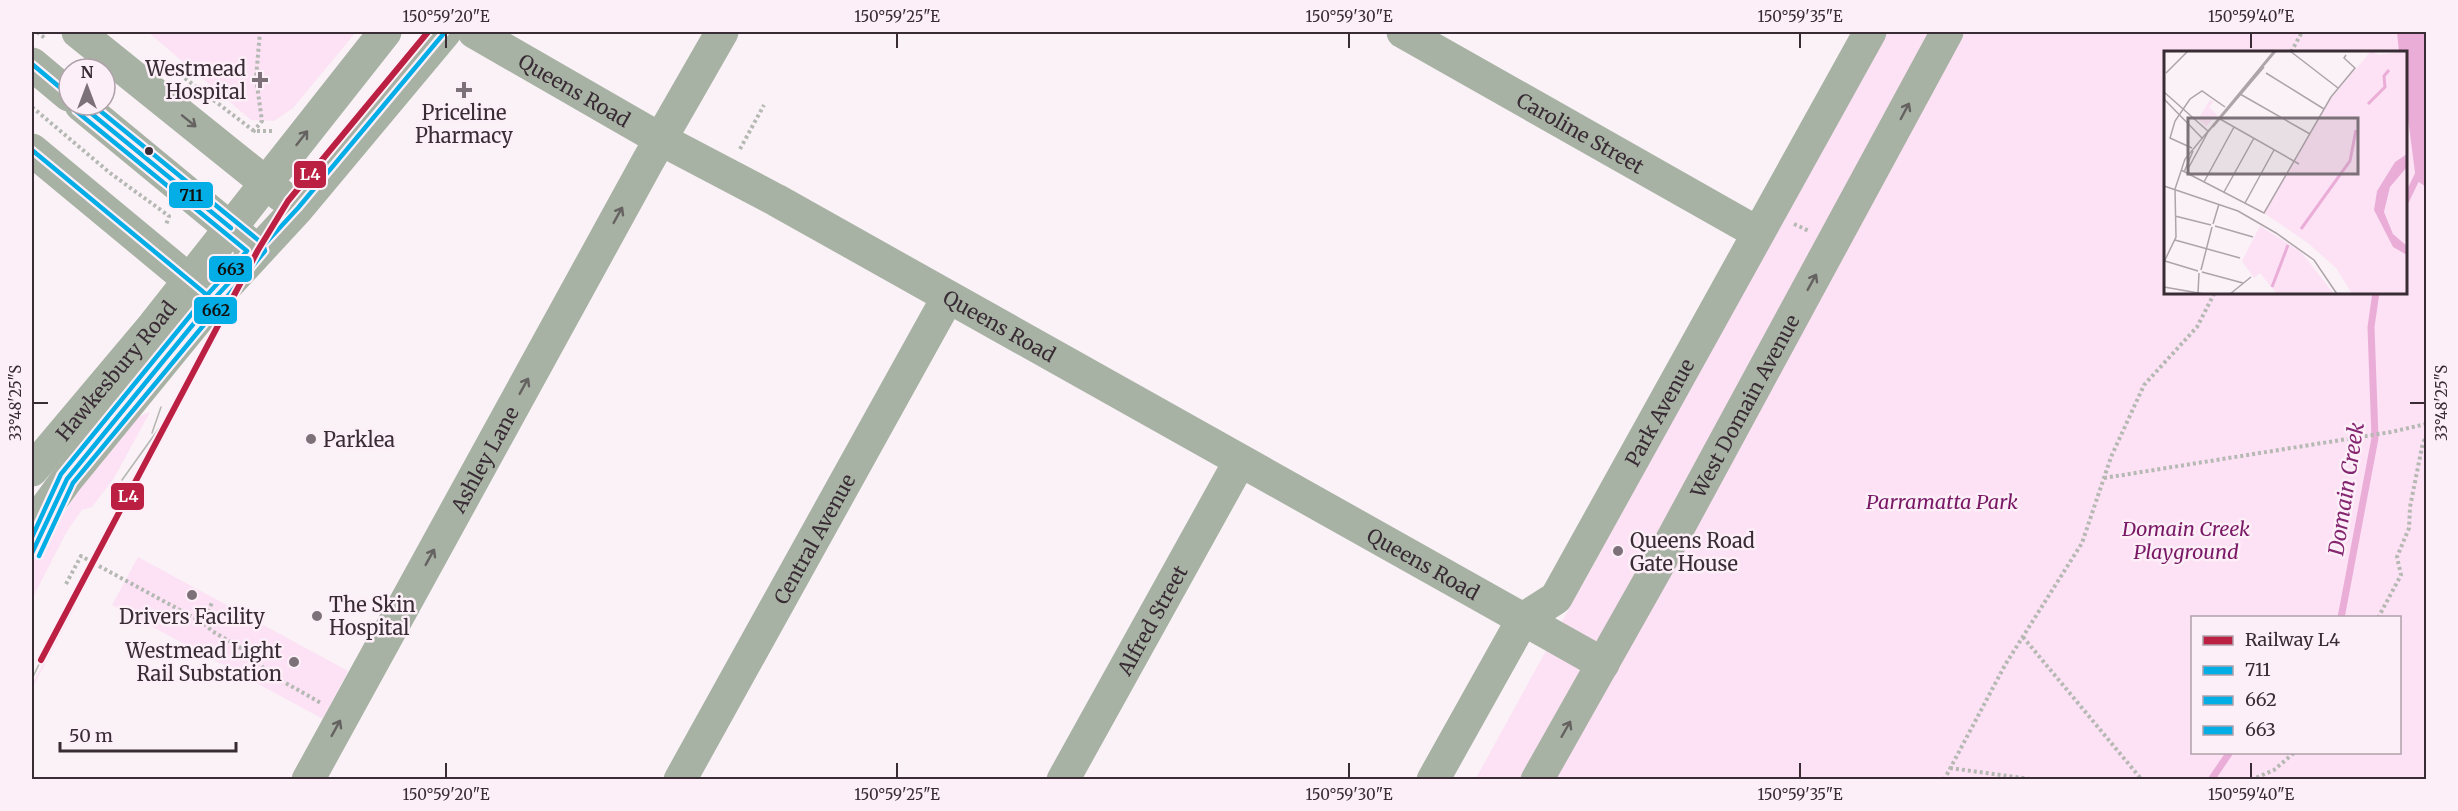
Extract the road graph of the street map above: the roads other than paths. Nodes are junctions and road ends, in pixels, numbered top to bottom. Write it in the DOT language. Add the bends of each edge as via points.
graph roads {
  1 [pos="78,32"];
  2 [pos="385,32"];
  3 [pos="445,32"];
  4 [pos="474,32"];
  5 [pos="722,32"];
  6 [pos="1403,32"];
  7 [pos="1870,32"];
  8 [pos="1947,32"];
  9 [pos="32,64"];
  10 [pos="57,85"];
  11 [pos="96,117"];
  12 [pos="660,139"];
  13 [pos="32,150"];
  14 [pos="266,184"];
  15 [pos="298,208"];
  16 [pos="1764,223"];
  17 [pos="231,228"];
  18 [pos="258,250"];
  19 [pos="201,290"];
  20 [pos="948,297"];
  21 [pos="63,430"];
  22 [pos="32,438"];
  23 [pos="1240,461"];
  24 [pos="32,470"];
  25 [pos="66,479"];
  26 [pos="32,527"];
  27 [pos="32,553"];
  28 [pos="1523,619"];
  29 [pos="1602,664"];
  30 [pos="308,780"];
  31 [pos="680,780"];
  32 [pos="1063,780"];
  33 [pos="1433,780"];
  34 [pos="1537,780"];
  1 -- 14 [label="street, one-way"];
  14 -- 2 [label="street, Hawkesbury Road, one-way"];
  3 -- 15 [label="street, Hawkesbury Road"];
  4 -- 12 [label="street, Queens Road"];
  5 -- 12 [label="street, Ashley Lane"];
  6 -- 16 [label="street, Caroline Street"];
  7 -- 16 [label="street, Park Avenue"];
  29 -- 8 [label="street, West Domain Avenue, one-way"];
  9 -- 10 [label="street"];
  11 -- 17 [label="street"];
  12 -- 20 [label="street, Queens Road"];
  30 -- 12 [label="street, Ashley Lane, one-way"];
  13 -- 19 [label="street"];
  14 -- 15 [label="street"];
  14 -- 17 [label="street, Hawkesbury Road"];
  15 -- 18 [label="street, Hawkesbury Road"];
  16 -- 28 [label="street, Park Avenue" via="1556,598"];
  17 -- 18 [label="street"];
  17 -- 19 [label="street, Hawkesbury Road"];
  18 -- 19 [label="street, Hawkesbury Road"];
  19 -- 21 [label="street, Hawkesbury Road" via="154,325"];
  19 -- 25 [label="street, Hawkesbury Road"];
  20 -- 23 [label="street, Queens Road"];
  20 -- 31 [label="street, Central Avenue"];
  21 -- 22 [label="street"];
  21 -- 24 [label="street, Hawkesbury Road"];
  23 -- 28 [label="street, Queens Road"];
  23 -- 32 [label="street, Alfred Street"];
  25 -- 26 [label="street, Hawkesbury Road"];
  25 -- 27 [label="street, Hawkesbury Road"];
  28 -- 29 [label="street, Queens Road"];
  28 -- 33 [label="street, Park Avenue"];
  34 -- 29 [label="street, West Domain Avenue, one-way"];
}
